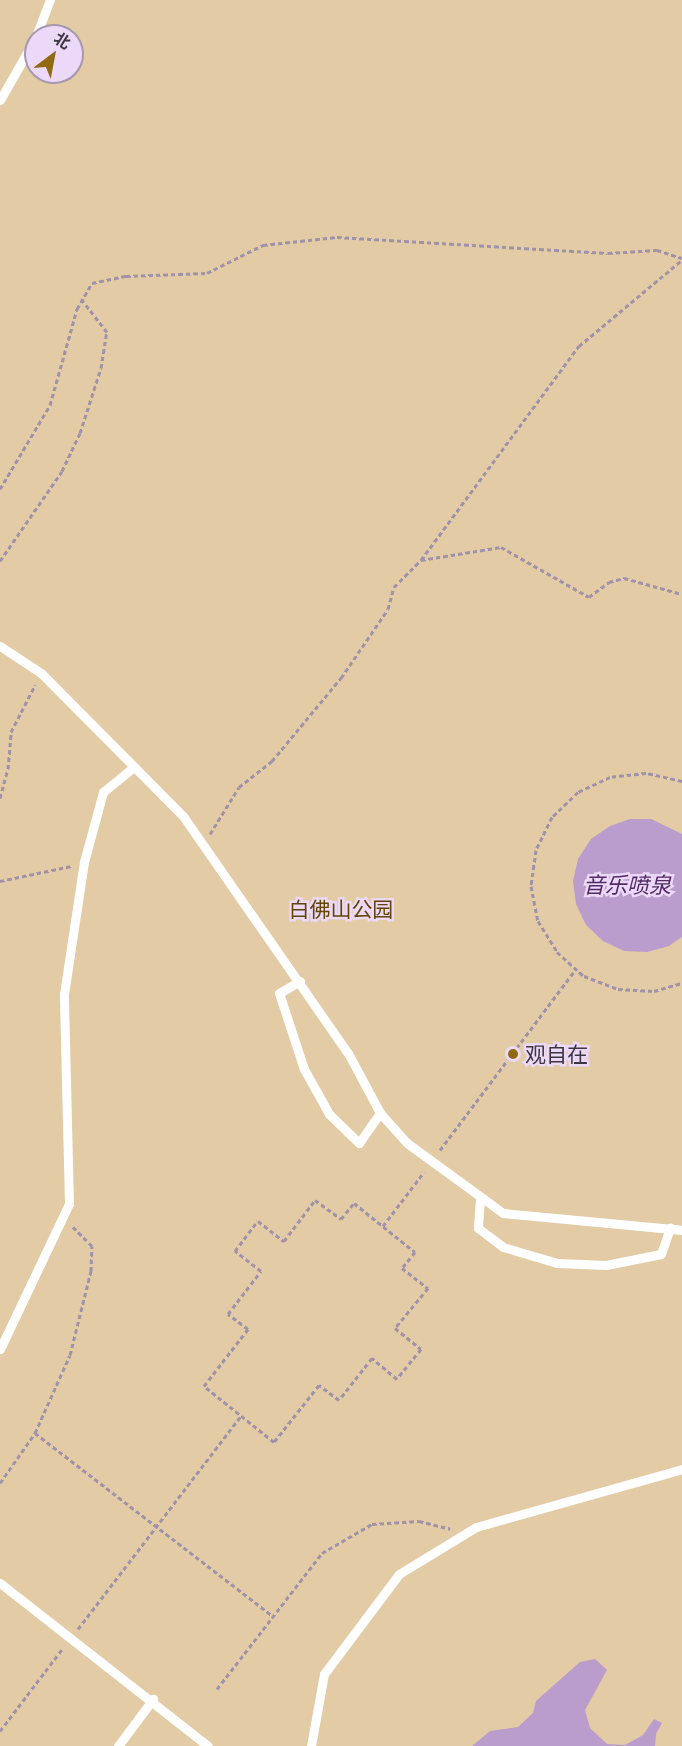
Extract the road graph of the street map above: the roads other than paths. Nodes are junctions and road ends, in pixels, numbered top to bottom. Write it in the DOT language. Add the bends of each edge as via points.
graph roads {
  1 [pos="50,0"];
  2 [pos="41,24"];
  3 [pos="24,58"];
  4 [pos="0,100"];
  5 [pos="0,646"];
  6 [pos="134,766"];
  7 [pos="300,981"];
  8 [pos="380,1113"];
  9 [pos="480,1198"];
  10 [pos="670,1228"];
  11 [pos="682,1230"];
  12 [pos="0,1349"];
  13 [pos="682,1469"];
  14 [pos="0,1583"];
  15 [pos="153,1699"];
  16 [pos="118,1746"];
  17 [pos="208,1746"];
  18 [pos="311,1746"];
  1 -- 2 [label="lane"];
  3 -- 4 [label="lane"];
  5 -- 6 [label="lane" via="41,673"];
  6 -- 7 [label="lane" via="183,816"];
  6 -- 12 [label="lane" via="103,792 84,862 64,994 69,1204"];
  7 -- 8 [label="lane" via="348,1053"];
  7 -- 8 [label="lane" via="279,993 304,1069 329,1114 359,1143"];
  8 -- 9 [label="lane" via="431,1162"];
  9 -- 10 [label="lane" via="503,1213"];
  9 -- 10 [label="lane" via="478,1228 502,1247 557,1263 606,1265 661,1254"];
  10 -- 11 [label="lane"];
  13 -- 18 [label="lane" via="533,1509 466,1533 399,1574 324,1674"];
  14 -- 15 [label="lane"];
  15 -- 16 [label="lane"];
  15 -- 17 [label="lane"];
}
